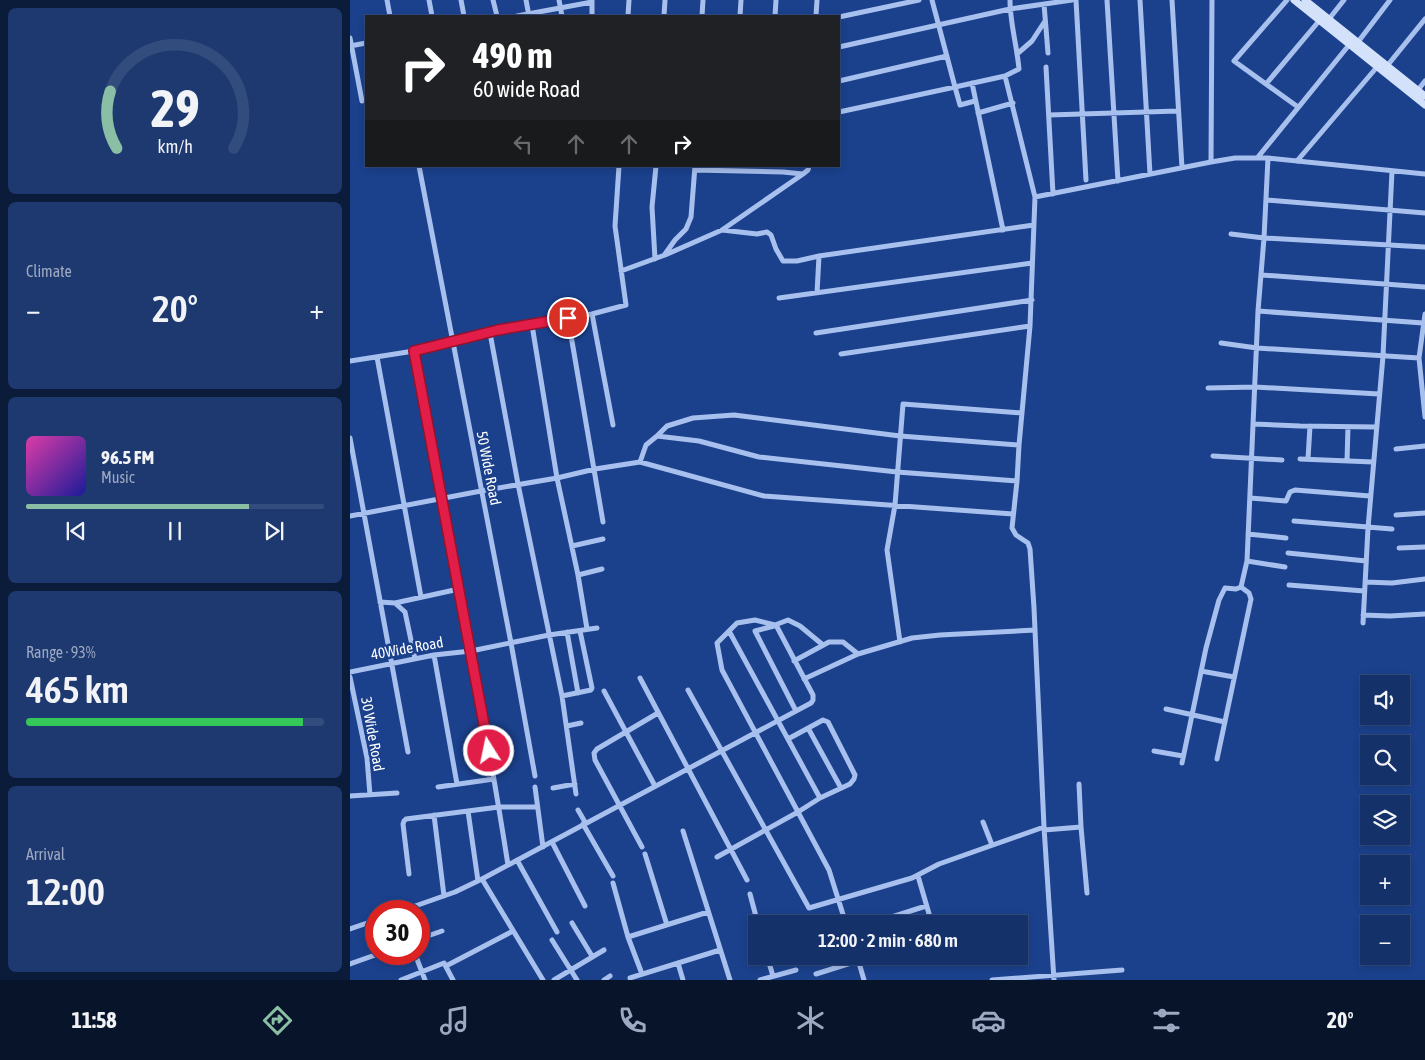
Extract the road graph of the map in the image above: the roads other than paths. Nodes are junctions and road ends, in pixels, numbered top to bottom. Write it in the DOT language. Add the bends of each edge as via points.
graph roads {
  1 [pos="387,0"];
  2 [pos="428,0"];
  3 [pos="460,0"];
  4 [pos="493,0"];
  5 [pos="526,0"];
  6 [pos="559,0"];
  7 [pos="629,0"];
  8 [pos="665,0"];
  9 [pos="703,0"];
  10 [pos="741,0"];
  11 [pos="776,0"];
  12 [pos="817,0"];
  13 [pos="919,0"];
  14 [pos="932,0"];
  15 [pos="1010,0"];
  16 [pos="1072,0"];
  17 [pos="1076,0"];
  18 [pos="1108,0"];
  19 [pos="1140,0"];
  20 [pos="1172,0"];
  21 [pos="1212,0"];
  22 [pos="1287,0"];
  23 [pos="1294,0"];
  24 [pos="1305,0"];
  25 [pos="1344,0"];
  26 [pos="1390,0"];
  27 [pos="592,1"];
  28 [pos="1044,4"];
  29 [pos="560,8"];
  30 [pos="1010,10"];
  31 [pos="390,15"];
  32 [pos="432,15"];
  33 [pos="464,15"];
  34 [pos="497,15"];
  35 [pos="529,15"];
  36 [pos="562,15"];
  37 [pos="592,15"];
  38 [pos="628,15"];
  39 [pos="664,15"];
  40 [pos="702,15"];
  41 [pos="740,15"];
  42 [pos="775,15"];
  43 [pos="816,15"];
  44 [pos="840,17"];
  45 [pos="1329,19"];
  46 [pos="1425,19"];
  47 [pos="1045,21"];
  48 [pos="1319,21"];
  49 [pos="938,26"];
  50 [pos="350,38"];
  51 [pos="1358,42"];
  52 [pos="365,43"];
  53 [pos="1350,45"];
  54 [pos="351,46"];
  55 [pos="840,47"];
  56 [pos="1048,53"];
  57 [pos="1018,54"];
  58 [pos="947,56"];
  59 [pos="1386,66"];
  60 [pos="1046,67"];
  61 [pos="1377,67"];
  62 [pos="1005,76"];
  63 [pos="840,81"];
  64 [pos="1425,81"];
  65 [pos="972,83"];
  66 [pos="1266,84"];
  67 [pos="955,87"];
  68 [pos="1418,90"];
  69 [pos="1425,96"];
  70 [pos="362,101"];
  71 [pos="975,101"];
  72 [pos="1013,103"];
  73 [pos="1425,105"];
  74 [pos="1298,107"];
  75 [pos="1178,111"];
  76 [pos="840,112"];
  77 [pos="1146,112"];
  78 [pos="978,113"];
  79 [pos="1114,113"];
  80 [pos="1082,114"];
  81 [pos="1049,115"];
  82 [pos="1258,158"];
  83 [pos="1268,158"];
  84 [pos="1297,161"];
  85 [pos="1211,162"];
  86 [pos="419,167"];
  87 [pos="619,167"];
  88 [pos="656,167"];
  89 [pos="809,167"];
  90 [pos="695,168"];
  91 [pos="1182,168"];
  92 [pos="761,169"];
  93 [pos="1392,171"];
  94 [pos="803,174"];
  95 [pos="1150,174"];
  96 [pos="1425,174"];
  97 [pos="1086,180"];
  98 [pos="1118,181"];
  99 [pos="1053,194"];
  100 [pos="1035,197"];
  101 [pos="1267,200"];
  102 [pos="1390,209"];
  103 [pos="1425,213"];
  104 [pos="1034,225"];
  105 [pos="722,230"];
  106 [pos="1003,230"];
  107 [pos="1231,234"];
  108 [pos="1264,238"];
  109 [pos="1389,245"];
  110 [pos="1425,247"];
  111 [pos="664,255"];
  112 [pos="819,256"];
  113 [pos="655,259"];
  114 [pos="1032,263"];
  115 [pos="621,271"];
  116 [pos="1262,275"];
  117 [pos="1387,284"];
  118 [pos="1425,287"];
  119 [pos="817,293"];
  120 [pos="779,298"];
  121 [pos="1032,300"];
  122 [pos="1258,311"];
  123 [pos="592,314"];
  124 [pos="1425,314"];
  125 [pos="568,318"];
  126 [pos="1385,320"];
  127 [pos="1423,322"];
  128 [pos="532,324"];
  129 [pos="1030,326"];
  130 [pos="490,332"];
  131 [pos="816,333"];
  132 [pos="452,342"];
  133 [pos="1221,343"];
  134 [pos="1257,348"];
  135 [pos="414,351"];
  136 [pos="840,354"];
  137 [pos="1383,356"];
  138 [pos="377,357"];
  139 [pos="1420,358"];
  140 [pos="350,361"];
  141 [pos="1256,387"];
  142 [pos="1208,388"];
  143 [pos="1379,394"];
  144 [pos="1424,401"];
  145 [pos="1022,413"];
  146 [pos="1425,417"];
  147 [pos="1254,424"];
  148 [pos="613,425"];
  149 [pos="1310,426"];
  150 [pos="1348,426"];
  151 [pos="1376,427"];
  152 [pos="657,436"];
  153 [pos="900,436"];
  154 [pos="350,438"];
  155 [pos="1019,445"];
  156 [pos="1425,446"];
  157 [pos="1396,449"];
  158 [pos="1212,456"];
  159 [pos="1252,459"];
  160 [pos="1300,459"];
  161 [pos="1308,459"];
  162 [pos="1282,460"];
  163 [pos="1347,461"];
  164 [pos="640,462"];
  165 [pos="1373,462"];
  166 [pos="594,469"];
  167 [pos="897,472"];
  168 [pos="557,478"];
  169 [pos="1017,481"];
  170 [pos="518,484"];
  171 [pos="481,490"];
  172 [pos="1370,496"];
  173 [pos="442,498"];
  174 [pos="1250,498"];
  175 [pos="894,505"];
  176 [pos="404,506"];
  177 [pos="1425,513"];
  178 [pos="364,514"];
  179 [pos="1013,514"];
  180 [pos="1396,515"];
  181 [pos="350,516"];
  182 [pos="1294,521"];
  183 [pos="603,522"];
  184 [pos="1368,528"];
  185 [pos="1392,529"];
  186 [pos="1248,534"];
  187 [pos="1286,538"];
  188 [pos="603,539"];
  189 [pos="572,546"];
  190 [pos="1425,547"];
  191 [pos="1399,548"];
  192 [pos="1288,553"];
  193 [pos="1247,561"];
  194 [pos="1366,561"];
  195 [pos="1284,567"];
  196 [pos="602,569"];
  197 [pos="578,575"];
  198 [pos="1425,579"];
  199 [pos="1365,582"];
  200 [pos="1289,585"];
  201 [pos="1241,587"];
  202 [pos="458,589"];
  203 [pos="1364,591"];
  204 [pos="421,597"];
  205 [pos="380,602"];
  206 [pos="395,603"];
  207 [pos="1425,614"];
  208 [pos="1363,615"];
  209 [pos="1363,623"];
  210 [pos="775,625"];
  211 [pos="597,628"];
  212 [pos="587,629"];
  213 [pos="1035,630"];
  214 [pos="580,631"];
  215 [pos="729,631"];
  216 [pos="567,632"];
  217 [pos="549,635"];
  218 [pos="900,642"];
  219 [pos="511,643"];
  220 [pos="823,645"];
  221 [pos="471,651"];
  222 [pos="858,654"];
  223 [pos="434,655"];
  224 [pos="415,659"];
  225 [pos="794,661"];
  226 [pos="392,663"];
  227 [pos="1201,671"];
  228 [pos="350,672"];
  229 [pos="350,677"];
  230 [pos="640,678"];
  231 [pos="1234,678"];
  232 [pos="804,679"];
  233 [pos="688,690"];
  234 [pos="604,691"];
  235 [pos="578,693"];
  236 [pos="562,696"];
  237 [pos="1166,709"];
  238 [pos="796,712"];
  239 [pos="658,713"];
  240 [pos="1192,714"];
  241 [pos="779,720"];
  242 [pos="1225,722"];
  243 [pos="582,724"];
  244 [pos="567,726"];
  245 [pos="808,728"];
  246 [pos="755,732"];
  247 [pos="625,733"];
  248 [pos="788,738"];
  249 [pos="721,751"];
  250 [pos="1154,751"];
  251 [pos="408,752"];
  252 [pos="1183,756"];
  253 [pos="1217,760"];
  254 [pos="1182,764"];
  255 [pos="688,768"];
  256 [pos="535,776"];
  257 [pos="494,779"];
  258 [pos="457,784"];
  259 [pos="575,784"];
  260 [pos="1079,784"];
  261 [pos="655,786"];
  262 [pos="438,787"];
  263 [pos="535,787"];
  264 [pos="553,788"];
  265 [pos="841,788"];
  266 [pos="397,793"];
  267 [pos="576,794"];
  268 [pos="370,795"];
  269 [pos="350,796"];
  270 [pos="820,798"];
  271 [pos="619,805"];
  272 [pos="537,806"];
  273 [pos="499,807"];
  274 [pos="578,810"];
  275 [pos="468,811"];
  276 [pos="798,812"];
  277 [pos="434,815"];
  278 [pos="984,822"];
  279 [pos="584,823"];
  280 [pos="1081,827"];
  281 [pos="1044,828"];
  282 [pos="764,830"];
  283 [pos="683,831"];
  284 [pos="552,842"];
  285 [pos="992,845"];
  286 [pos="542,846"];
  287 [pos="642,847"];
  288 [pos="730,849"];
  289 [pos="644,854"];
  290 [pos="717,857"];
  291 [pos="517,860"];
  292 [pos="508,865"];
  293 [pos="409,874"];
  294 [pos="613,876"];
  295 [pos="918,876"];
  296 [pos="480,880"];
  297 [pos="747,880"];
  298 [pos="613,883"];
  299 [pos="1087,893"];
  300 [pos="750,894"];
  301 [pos="444,896"];
  302 [pos="839,900"];
  303 [pos="430,901"];
  304 [pos="585,906"];
  305 [pos="926,906"];
  306 [pos="708,912"];
  307 [pos="756,915"];
  308 [pos="843,915"];
  309 [pos="898,915"];
  310 [pos="929,915"];
  311 [pos="572,923"];
  312 [pos="365,924"];
  313 [pos="667,925"];
  314 [pos="350,929"];
  315 [pos="442,931"];
  316 [pos="513,931"];
  317 [pos="557,932"];
  318 [pos="430,935"];
  319 [pos="628,937"];
  320 [pos="552,940"];
  321 [pos="604,950"];
  322 [pos="720,950"];
  323 [pos="592,956"];
  324 [pos="365,959"];
  325 [pos="678,963"];
  326 [pos="350,964"];
  327 [pos="419,965"];
  328 [pos="770,965"];
  329 [pos="841,965"];
  330 [pos="859,965"];
  331 [pos="446,966"];
  332 [pos="570,970"];
  333 [pos="796,970"];
  334 [pos="1122,970"];
  335 [pos="422,972"];
  336 [pos="642,974"];
  337 [pos="816,974"];
  338 [pos="610,976"];
  339 [pos="773,976"];
  340 [pos="630,978"];
  341 [pos="1054,978"];
  342 [pos="401,980"];
  343 [pos="424,980"];
  344 [pos="453,980"];
  345 [pos="543,980"];
  346 [pos="554,980"];
  347 [pos="577,980"];
  348 [pos="604,980"];
  349 [pos="683,980"];
  350 [pos="730,980"];
  351 [pos="760,980"];
  352 [pos="864,980"];
  353 [pos="992,980"];
  1 -- 31 [label="street"];
  2 -- 32 [label="street"];
  3 -- 33 [label="street"];
  4 -- 34 [label="street"];
  5 -- 35 [label="street"];
  6 -- 29 [label="street"];
  7 -- 38 [label="street"];
  8 -- 39 [label="street"];
  9 -- 40 [label="street"];
  10 -- 41 [label="street"];
  11 -- 42 [label="street"];
  12 -- 43 [label="street"];
  13 -- 44 [label="street"];
  14 -- 49 [label="street"];
  15 -- 30 [label="street"];
  16 -- 28 [label="street"];
  17 -- 80 [label="street"];
  18 -- 79 [label="street"];
  19 -- 77 [label="street"];
  20 -- 75 [label="street"];
  21 -- 85 [label="street"];
  22 -- 66 [label="street" via="1234,61"];
  23 -- 48 [label="main road"];
  24 -- 45 [label="main road"];
  25 -- 45 [label="street"];
  26 -- 51 [label="street"];
  27 -- 29 [label="street"];
  27 -- 37 [label="street"];
  28 -- 30 [label="street"];
  28 -- 47 [label="street"];
  29 -- 35 [label="street"];
  29 -- 36 [label="street"];
  30 -- 49 [label="street"];
  30 -- 57 [label="street"];
  45 -- 51 [label="main road"];
  46 -- 59 [label="street"];
  47 -- 56 [label="street"];
  47 -- 57 [label="street" via="1032,41"];
  48 -- 53 [label="main road"];
  48 -- 66 [label="street"];
  49 -- 55 [label="street"];
  49 -- 58 [label="street"];
  50 -- 54 [label="street"];
  51 -- 59 [label="main road"];
  52 -- 54 [label="street"];
  53 -- 61 [label="main road"];
  53 -- 74 [label="street"];
  54 -- 70 [label="street"];
  57 -- 62 [label="street" via="1018,69"];
  58 -- 63 [label="street"];
  58 -- 67 [label="street"];
  59 -- 68 [label="main road"];
  60 -- 81 [label="street"];
  61 -- 73 [label="main road"];
  61 -- 84 [label="street"];
  62 -- 65 [label="street"];
  62 -- 72 [label="street"];
  64 -- 68 [label="street"];
  65 -- 67 [label="street"];
  65 -- 71 [label="street"];
  66 -- 74 [label="street"];
  67 -- 71 [label="street" via="960,105"];
  67 -- 76 [label="street"];
  68 -- 69 [label="main road"];
  71 -- 78 [label="street"];
  72 -- 78 [label="street"];
  72 -- 100 [label="street"];
  74 -- 82 [label="street"];
  75 -- 77 [label="street"];
  75 -- 91 [label="street"];
  77 -- 79 [label="street"];
  77 -- 95 [label="street"];
  78 -- 106 [label="street"];
  79 -- 80 [label="street"];
  79 -- 98 [label="street"];
  80 -- 81 [label="street"];
  80 -- 97 [label="street"];
  81 -- 99 [label="street"];
  82 -- 83 [label="street"];
  82 -- 85 [label="street"];
  83 -- 84 [label="street"];
  83 -- 101 [label="street"];
  84 -- 93 [label="street"];
  85 -- 91 [label="street"];
  86 -- 132 [label="street, 50 Wide Road"];
  87 -- 115 [label="street" via="615,226"];
  88 -- 113 [label="street" via="652,206"];
  89 -- 94 [label="street"];
  90 -- 92 [label="street"];
  90 -- 111 [label="street" via="692,217"];
  91 -- 95 [label="street"];
  92 -- 94 [label="street"];
  93 -- 96 [label="street"];
  93 -- 102 [label="street"];
  94 -- 105 [label="street"];
  95 -- 98 [label="street"];
  98 -- 99 [label="street"];
  99 -- 100 [label="street"];
  100 -- 104 [label="street"];
  101 -- 102 [label="street"];
  101 -- 108 [label="street"];
  102 -- 103 [label="street"];
  102 -- 109 [label="street"];
  104 -- 106 [label="street"];
  104 -- 114 [label="street"];
  105 -- 111 [label="street"];
  105 -- 112 [label="street" via="767,232 783,261"];
  106 -- 112 [label="street"];
  107 -- 108 [label="street"];
  108 -- 109 [label="street"];
  108 -- 116 [label="street"];
  109 -- 110 [label="street"];
  109 -- 117 [label="street"];
  111 -- 113 [label="street"];
  112 -- 119 [label="street"];
  113 -- 115 [label="street"];
  114 -- 119 [label="street"];
  114 -- 121 [label="street"];
  115 -- 123 [label="street" via="626,305"];
  116 -- 117 [label="street"];
  116 -- 122 [label="street"];
  117 -- 118 [label="street"];
  117 -- 126 [label="street"];
  119 -- 120 [label="street"];
  121 -- 129 [label="street"];
  121 -- 131 [label="street"];
  122 -- 126 [label="street"];
  122 -- 134 [label="street"];
  123 -- 125 [label="street"];
  123 -- 148 [label="street"];
  124 -- 127 [label="street"];
  125 -- 128 [label="street"];
  125 -- 166 [label="street"];
  126 -- 127 [label="street"];
  126 -- 137 [label="street"];
  127 -- 139 [label="street"];
  128 -- 130 [label="street"];
  128 -- 168 [label="street"];
  129 -- 136 [label="street"];
  129 -- 145 [label="street"];
  130 -- 132 [label="street"];
  130 -- 170 [label="street"];
  132 -- 135 [label="street"];
  132 -- 171 [label="street, 50 Wide Road"];
  133 -- 134 [label="street"];
  134 -- 137 [label="street"];
  134 -- 141 [label="street"];
  135 -- 138 [label="street"];
  135 -- 173 [label="street"];
  137 -- 139 [label="street"];
  137 -- 143 [label="street"];
  138 -- 140 [label="street"];
  138 -- 176 [label="street"];
  139 -- 144 [label="street"];
  141 -- 142 [label="street"];
  141 -- 143 [label="street"];
  141 -- 147 [label="street"];
  143 -- 151 [label="street"];
  144 -- 146 [label="street"];
  145 -- 153 [label="street" via="903,404"];
  145 -- 155 [label="street"];
  147 -- 149 [label="street"];
  147 -- 159 [label="street"];
  149 -- 150 [label="street"];
  149 -- 161 [label="street"];
  150 -- 151 [label="street"];
  150 -- 163 [label="street"];
  151 -- 165 [label="street"];
  152 -- 153 [label="street" via="667,426 693,418 734,415"];
  152 -- 164 [label="street" via="646,445"];
  152 -- 167 [label="street" via="699,441 759,457"];
  153 -- 155 [label="street"];
  153 -- 167 [label="street"];
  154 -- 178 [label="street"];
  155 -- 169 [label="street"];
  156 -- 157 [label="street"];
  158 -- 159 [label="street"];
  159 -- 162 [label="street"];
  159 -- 174 [label="street"];
  160 -- 161 [label="street"];
  161 -- 163 [label="street"];
  163 -- 165 [label="street"];
  164 -- 166 [label="street"];
  164 -- 175 [label="street" via="764,496"];
  165 -- 172 [label="street"];
  166 -- 168 [label="street"];
  166 -- 183 [label="street"];
  167 -- 169 [label="street"];
  167 -- 175 [label="street"];
  168 -- 170 [label="street"];
  168 -- 189 [label="street"];
  169 -- 179 [label="street"];
  170 -- 171 [label="street"];
  170 -- 217 [label="street"];
  171 -- 173 [label="street"];
  171 -- 219 [label="street, 50 Wide Road"];
  172 -- 174 [label="street" via="1296,490 1290,492 1286,501"];
  172 -- 184 [label="street"];
  173 -- 176 [label="street"];
  173 -- 202 [label="street"];
  174 -- 186 [label="street"];
  175 -- 179 [label="street"];
  175 -- 218 [label="street" via="888,550"];
  176 -- 178 [label="street"];
  176 -- 204 [label="street"];
  177 -- 180 [label="street"];
  178 -- 181 [label="street"];
  178 -- 205 [label="street"];
  179 -- 213 [label="street" via="1012,528 1030,549"];
  182 -- 184 [label="street"];
  184 -- 185 [label="street"];
  184 -- 194 [label="street"];
  186 -- 187 [label="street"];
  186 -- 193 [label="street"];
  188 -- 189 [label="street"];
  189 -- 197 [label="street"];
  190 -- 191 [label="street"];
  192 -- 194 [label="street"];
  193 -- 195 [label="street"];
  193 -- 201 [label="street"];
  194 -- 199 [label="street"];
  196 -- 197 [label="street"];
  197 -- 212 [label="street"];
  198 -- 199 [label="street"];
  199 -- 203 [label="street"];
  200 -- 203 [label="street"];
  201 -- 227 [label="street" via="1225,588 1221,595"];
  201 -- 231 [label="street" via="1251,599"];
  202 -- 204 [label="street"];
  202 -- 221 [label="street"];
  203 -- 208 [label="street"];
  204 -- 206 [label="street"];
  205 -- 206 [label="street"];
  205 -- 226 [label="street"];
  206 -- 224 [label="street" via="404,612"];
  207 -- 208 [label="street"];
  208 -- 209 [label="street"];
  210 -- 215 [label="street" via="755,620 737,623"];
  210 -- 220 [label="street" via="788,620"];
  210 -- 225 [label="street"];
  210 -- 238 [label="street" via="756,631"];
  211 -- 212 [label="street, 40Wide Road"];
  212 -- 214 [label="street, 40Wide Road"];
  213 -- 218 [label="street" via="940,635"];
  213 -- 281 [label="street"];
  214 -- 216 [label="street, 40Wide Road"];
  214 -- 235 [label="street" via="592,688"];
  215 -- 241 [label="street"];
  215 -- 246 [label="street" via="717,643 722,670"];
  216 -- 217 [label="street, 40Wide Road"];
  216 -- 235 [label="street"];
  217 -- 219 [label="street, 40Wide Road"];
  217 -- 236 [label="street"];
  218 -- 222 [label="street"];
  219 -- 221 [label="street, 40Wide Road"];
  219 -- 256 [label="street, 50 Wide Road"];
  220 -- 222 [label="street" via="843,642"];
  220 -- 225 [label="street"];
  221 -- 223 [label="street, 40Wide Road"];
  221 -- 257 [label="street"];
  222 -- 232 [label="street"];
  223 -- 224 [label="street, 40Wide Road"];
  223 -- 258 [label="street"];
  224 -- 226 [label="street, 40Wide Road"];
  225 -- 232 [label="street"];
  226 -- 228 [label="street, 40Wide Road"];
  226 -- 251 [label="street"];
  227 -- 231 [label="street"];
  227 -- 240 [label="street"];
  229 -- 268 [label="street, 30 Wide Road" via="367,758"];
  230 -- 239 [label="street"];
  231 -- 242 [label="street"];
  232 -- 238 [label="street" via="813,700"];
  233 -- 249 [label="street"];
  234 -- 247 [label="street"];
  235 -- 236 [label="street"];
  236 -- 244 [label="street"];
  237 -- 240 [label="street"];
  238 -- 241 [label="street"];
  239 -- 247 [label="street"];
  239 -- 255 [label="street"];
  240 -- 242 [label="street"];
  240 -- 252 [label="street"];
  241 -- 246 [label="street"];
  241 -- 248 [label="street"];
  242 -- 253 [label="street"];
  243 -- 244 [label="street"];
  244 -- 259 [label="street"];
  245 -- 248 [label="street"];
  245 -- 265 [label="street"];
  245 -- 265 [label="street" via="822,720 828,722 855,775 850,784"];
  246 -- 249 [label="street"];
  246 -- 276 [label="street"];
  247 -- 261 [label="street"];
  247 -- 271 [label="street" via="594,753 594,760"];
  248 -- 270 [label="street"];
  249 -- 255 [label="street"];
  249 -- 282 [label="street"];
  250 -- 252 [label="street"];
  252 -- 254 [label="street"];
  255 -- 261 [label="street"];
  255 -- 288 [label="street"];
  257 -- 258 [label="street"];
  257 -- 273 [label="street"];
  258 -- 262 [label="street"];
  259 -- 264 [label="street"];
  259 -- 267 [label="street"];
  260 -- 280 [label="street"];
  261 -- 271 [label="street"];
  263 -- 272 [label="street"];
  265 -- 270 [label="street"];
  266 -- 268 [label="street"];
  268 -- 269 [label="street"];
  270 -- 276 [label="street"];
  271 -- 279 [label="street"];
  271 -- 287 [label="street"];
  272 -- 273 [label="street"];
  272 -- 286 [label="street"];
  273 -- 275 [label="street"];
  273 -- 292 [label="street"];
  274 -- 279 [label="street"];
  275 -- 277 [label="street"];
  275 -- 296 [label="street"];
  276 -- 282 [label="street"];
  276 -- 302 [label="street" via="829,870"];
  277 -- 293 [label="street" via="404,820"];
  277 -- 301 [label="street"];
  278 -- 285 [label="street"];
  279 -- 284 [label="street"];
  279 -- 294 [label="street"];
  280 -- 281 [label="street"];
  280 -- 299 [label="street"];
  281 -- 285 [label="street"];
  281 -- 341 [label="street"];
  282 -- 288 [label="street"];
  282 -- 302 [label="street" via="809,908"];
  283 -- 306 [label="street"];
  284 -- 286 [label="street"];
  284 -- 304 [label="street"];
  285 -- 295 [label="street" via="939,864"];
  286 -- 291 [label="street"];
  288 -- 290 [label="street"];
  288 -- 297 [label="street"];
  289 -- 313 [label="street"];
  291 -- 292 [label="street"];
  291 -- 317 [label="street"];
  292 -- 296 [label="street"];
  295 -- 302 [label="street"];
  295 -- 305 [label="street"];
  296 -- 301 [label="street"];
  296 -- 316 [label="street"];
  298 -- 319 [label="street"];
  300 -- 307 [label="street"];
  301 -- 303 [label="street"];
  302 -- 308 [label="street"];
  305 -- 309 [label="street"];
  305 -- 310 [label="street"];
  306 -- 313 [label="street"];
  306 -- 322 [label="street"];
  311 -- 323 [label="street"];
  312 -- 314 [label="street"];
  313 -- 319 [label="street"];
  315 -- 318 [label="street"];
  316 -- 331 [label="street"];
  316 -- 345 [label="street"];
  319 -- 336 [label="street"];
  320 -- 332 [label="street"];
  321 -- 323 [label="street"];
  322 -- 325 [label="street"];
  322 -- 350 [label="street"];
  323 -- 332 [label="street"];
  324 -- 326 [label="street"];
  325 -- 336 [label="street"];
  325 -- 349 [label="street"];
  327 -- 335 [label="street"];
  328 -- 339 [label="street"];
  329 -- 337 [label="street"];
  330 -- 352 [label="street"];
  331 -- 335 [label="street"];
  331 -- 344 [label="street"];
  332 -- 346 [label="street"];
  332 -- 347 [label="street"];
  333 -- 339 [label="street"];
  334 -- 341 [label="street"];
  335 -- 342 [label="street"];
  335 -- 343 [label="street"];
  336 -- 340 [label="street"];
  338 -- 348 [label="street"];
  339 -- 351 [label="street"];
  341 -- 353 [label="street"];
}
